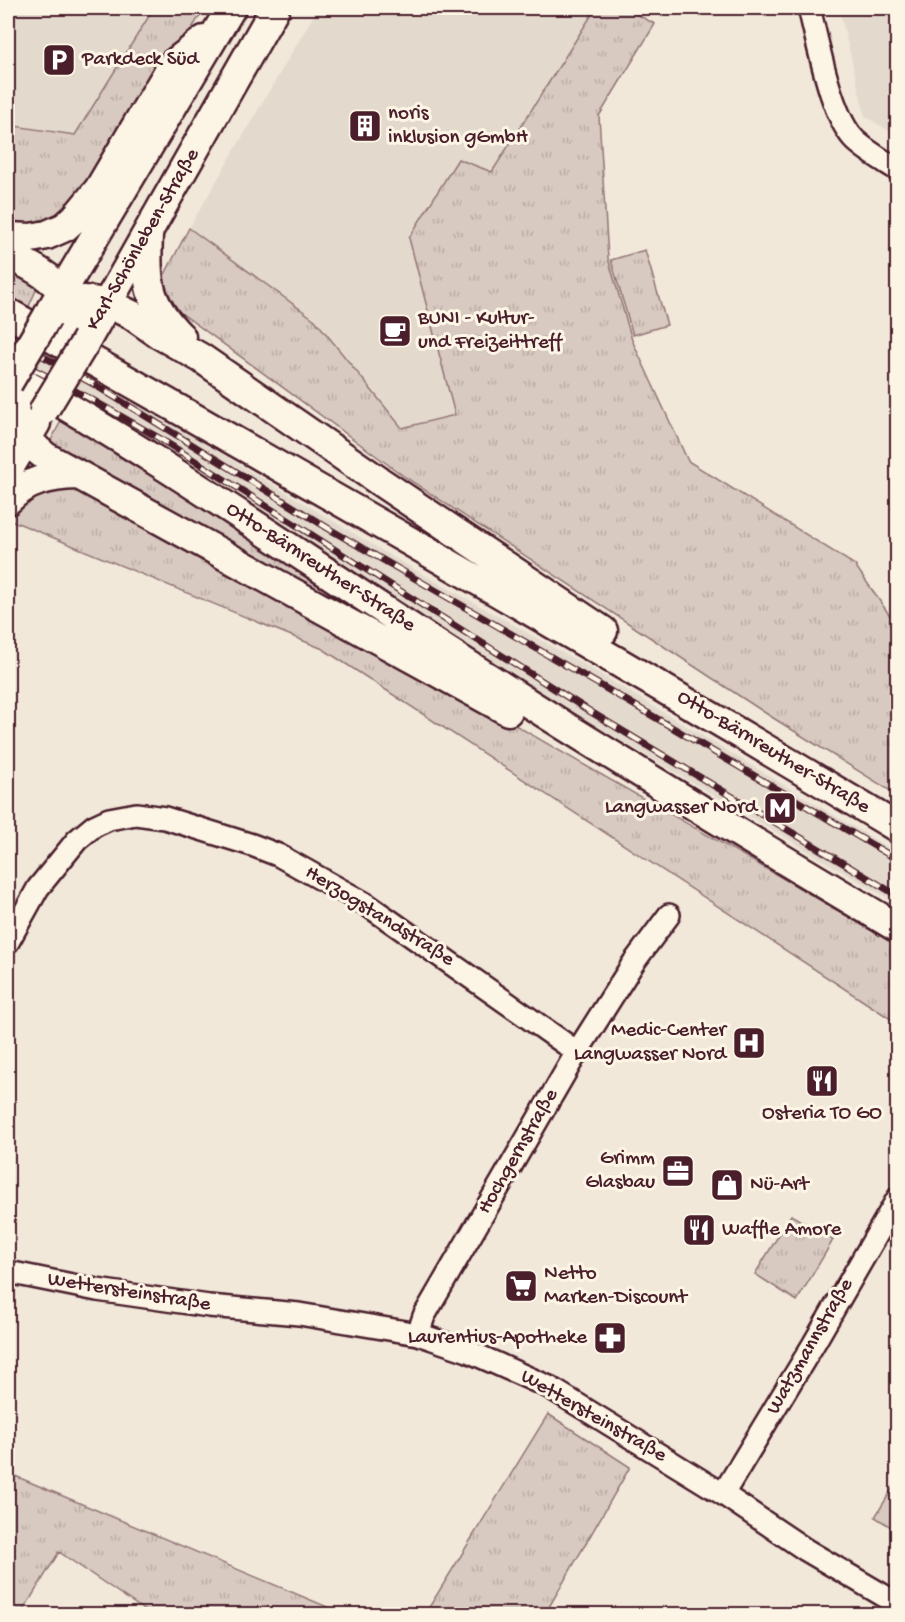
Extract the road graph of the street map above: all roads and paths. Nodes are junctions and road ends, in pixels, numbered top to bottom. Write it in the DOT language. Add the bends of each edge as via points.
graph roads {
  1 [pos="275,8"];
  2 [pos="809,8"];
  3 [pos="224,18"];
  4 [pos="897,170"];
  5 [pos="148,234"];
  6 [pos="8,237"];
  7 [pos="8,255"];
  8 [pos="107,303"];
  9 [pos="57,305"];
  10 [pos="8,313"];
  11 [pos="78,344"];
  12 [pos="201,358"];
  13 [pos="14,378"];
  14 [pos="27,423"];
  15 [pos="8,470"];
  16 [pos="77,475"];
  17 [pos="8,500"];
  18 [pos="648,678"];
  19 [pos="614,757"];
  20 [pos="897,828"];
  21 [pos="669,915"];
  22 [pos="13,920"];
  23 [pos="897,928"];
  24 [pos="8,942"];
  25 [pos="577,1052"];
  26 [pos="897,1198"];
  27 [pos="8,1272"];
  28 [pos="418,1334"];
  29 [pos="723,1494"];
  30 [pos="897,1604"];
  1 -- 5 [label="main road, Karl-Schönleben-Straße"];
  2 -- 4 [label="street" via="842,124 856,141"];
  3 -- 6 [label="main road" via="173,64 99,189 75,218 66,227 47,235"];
  3 -- 9 [label="main road, Karl-Schönleben-Straße"];
  5 -- 8 [label="main road, Karl-Schönleben-Straße"];
  5 -- 12 [label="main road, Otto-Bärnreuther-Straße" via="148,274 155,304"];
  7 -- 9 [label="main road" via="50,277"];
  8 -- 9 [label="main road, Otto-Bärnreuther-Straße" via="85,300"];
  8 -- 11 [label="main road, Karl-Schönleben-Straße"];
  8 -- 12 [label="main road, Otto-Bärnreuther-Straße"];
  9 -- 11 [label="main road" via="74,321"];
  9 -- 13 [label="main road, Karl-Schönleben-Straße, bridge"];
  10 -- 18 [label="main road, Otto-Bärnreuther-Straße"];
  11 -- 14 [label="main road, Karl-Schönleben-Straße, bridge"];
  12 -- 18 [label="main road, Otto-Bärnreuther-Straße" via="611,636"];
  13 -- 14 [label="main road" via="14,410"];
  13 -- 19 [label="main road, Otto-Bärnreuther-Straße" via="131,444"];
  14 -- 15 [label="main road, Karl-Schönleben-Straße"];
  14 -- 16 [label="main road, Otto-Bärnreuther-Straße" via="46,457"];
  16 -- 17 [label="main road" via="36,481"];
  16 -- 19 [label="main road, Otto-Bärnreuther-Straße" via="569,746"];
  18 -- 20 [label="main road, Otto-Bärnreuther-Straße"];
  19 -- 23 [label="main road, Otto-Bärnreuther-Straße"];
  21 -- 25 [label="street, Hochgernstraße"];
  22 -- 24 [label="street, Herzogstandstraße"];
  22 -- 25 [label="street, Herzogstandstraße" via="77,840 94,826 136,814 165,818 279,855 366,904"];
  25 -- 28 [label="street, Hochgernstraße" via="424,1316"];
  26 -- 29 [label="street, Watzmannstraße"];
  27 -- 28 [label="street, Wettersteinstraße" via="97,1290 299,1314"];
  28 -- 29 [label="street, Wettersteinstraße" via="549,1386"];
  29 -- 30 [label="street, Wettersteinstraße"];
}
